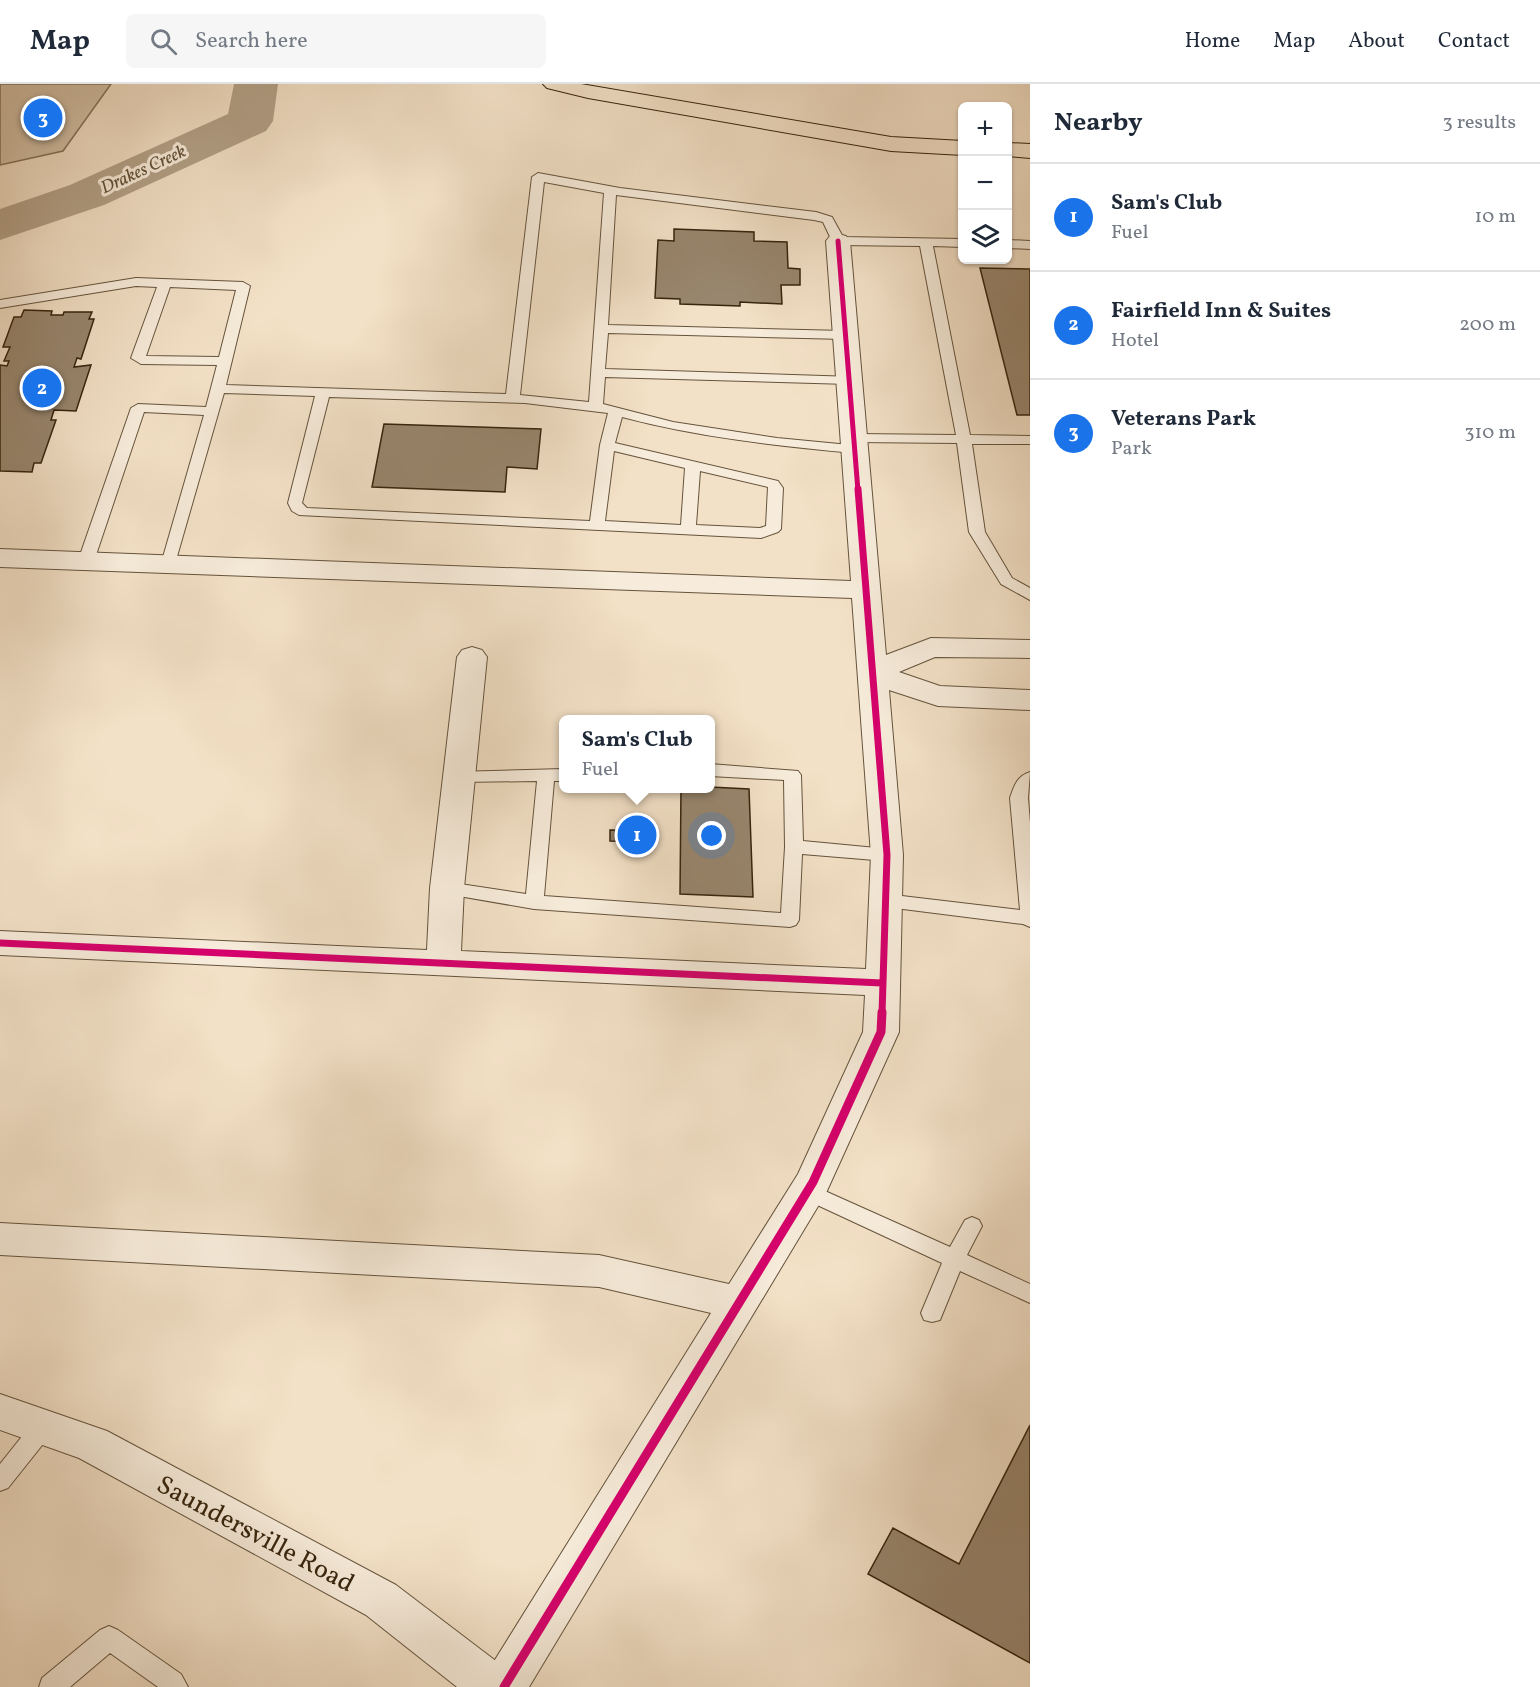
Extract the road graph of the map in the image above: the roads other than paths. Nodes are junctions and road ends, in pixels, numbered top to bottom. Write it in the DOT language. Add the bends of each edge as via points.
graph roads {
  1 [pos="554,84"];
  2 [pos="958,148"];
  3 [pos="1012,150"];
  4 [pos="1030,151"];
  5 [pos="610,190"];
  6 [pos="838,241"];
  7 [pos="926,242"];
  8 [pos="958,243"];
  9 [pos="1012,244"];
  10 [pos="1030,245"];
  11 [pos="165,283"];
  12 [pos="0,304"];
  13 [pos="601,329"];
  14 [pos="845,335"];
  15 [pos="224,361"];
  16 [pos="598,373"];
  17 [pos="849,380"];
  18 [pos="218,389"];
  19 [pos="323,393"];
  20 [pos="513,398"];
  21 [pos="596,408"];
  22 [pos="211,411"];
  23 [pos="616,411"];
  24 [pos="964,439"];
  25 [pos="1030,440"];
  26 [pos="854,443"];
  27 [pos="607,445"];
  28 [pos="693,465"];
  29 [pos="597,526"];
  30 [pos="688,530"];
  31 [pos="0,558"];
  32 [pos="87,561"];
  33 [pos="169,564"];
  34 [pos="866,590"];
  35 [pos="1030,595"];
  36 [pos="1030,649"];
  37 [pos="472,657"];
  38 [pos="872,673"];
  39 [pos="1030,700"];
  40 [pos="715,770"];
  41 [pos="461,776"];
  42 [pos="555,776"];
  43 [pos="1030,778"];
  44 [pos="794,847"];
  45 [pos="887,855"];
  46 [pos="447,888"];
  47 [pos="885,901"];
  48 [pos="534,902"];
  49 [pos="1030,910"];
  50 [pos="0,943"];
  51 [pos="442,963"];
  52 [pos="882,983"];
  53 [pos="807,1191"];
  54 [pos="972,1226"];
  55 [pos="0,1239"];
  56 [pos="954,1259"];
  57 [pos="1030,1294"];
  58 [pos="739,1303"];
  59 [pos="932,1313"];
  60 [pos="0,1412"];
  61 [pos="43,1427"];
  62 [pos="0,1481"];
  63 [pos="51,1687"];
  64 [pos="176,1687"];
  65 [pos="493,1687"];
  66 [pos="504,1687"];
  1 -- 2 [label="highway" via="891,144"];
  3 -- 4 [label="highway"];
  5 -- 6 [label="lane" via="816,216 828,220"];
  5 -- 13 [label="lane"];
  5 -- 20 [label="lane" via="538,177"];
  6 -- 7 [label="lane"];
  6 -- 14 [label="street"];
  7 -- 8 [label="lane"];
  7 -- 24 [label="lane"];
  9 -- 10 [label="lane"];
  11 -- 12 [label="lane" via="136,282"];
  11 -- 15 [label="lane" via="243,286"];
  11 -- 15 [label="lane" via="138,358"];
  13 -- 14 [label="lane"];
  13 -- 16 [label="lane"];
  14 -- 17 [label="street"];
  15 -- 18 [label="lane"];
  16 -- 17 [label="lane"];
  16 -- 21 [label="lane"];
  17 -- 26 [label="street"];
  18 -- 19 [label="lane"];
  18 -- 22 [label="lane"];
  19 -- 20 [label="lane"];
  19 -- 29 [label="lane" via="295,503 304,512"];
  20 -- 21 [label="lane"];
  21 -- 23 [label="lane"];
  22 -- 32 [label="lane" via="138,408"];
  22 -- 33 [label="lane"];
  23 -- 26 [label="lane" via="672,426 777,442"];
  23 -- 27 [label="lane"];
  24 -- 25 [label="lane"];
  24 -- 26 [label="lane"];
  24 -- 35 [label="lane" via="977,531 1006,581"];
  26 -- 34 [label="street"];
  27 -- 28 [label="lane"];
  27 -- 29 [label="lane"];
  28 -- 30 [label="lane"];
  28 -- 30 [label="lane" via="773,484 773,529 761,534"];
  29 -- 30 [label="lane"];
  31 -- 32 [label="street"];
  32 -- 33 [label="street"];
  33 -- 34 [label="street"];
  34 -- 38 [label="street"];
  36 -- 38 [label="street" via="931,647"];
  37 -- 41 [label="street"];
  38 -- 39 [label="street" via="938,696"];
  38 -- 45 [label="street"];
  40 -- 44 [label="lane" via="792,775"];
  41 -- 42 [label="lane"];
  41 -- 46 [label="street"];
  42 -- 48 [label="lane"];
  43 -- 49 [label="lane" via="1019,798"];
  44 -- 45 [label="lane"];
  44 -- 48 [label="lane" via="790,920"];
  45 -- 47 [label="street"];
  46 -- 48 [label="lane"];
  46 -- 51 [label="street"];
  47 -- 49 [label="lane"];
  47 -- 52 [label="street"];
  50 -- 51 [label="street"];
  51 -- 52 [label="street"];
  52 -- 53 [label="street" via="881,1032"];
  53 -- 56 [label="lane"];
  53 -- 58 [label="street"];
  54 -- 56 [label="lane"];
  55 -- 58 [label="street" via="599,1271"];
  56 -- 57 [label="lane"];
  56 -- 59 [label="lane"];
  58 -- 66 [label="street"];
  60 -- 61 [label="street, Saundersville Road"];
  61 -- 62 [label="lane"];
  61 -- 65 [label="street, Saundersville Road" via="92,1444 381,1600"];
  63 -- 64 [label="lane" via="109,1638"];
}
